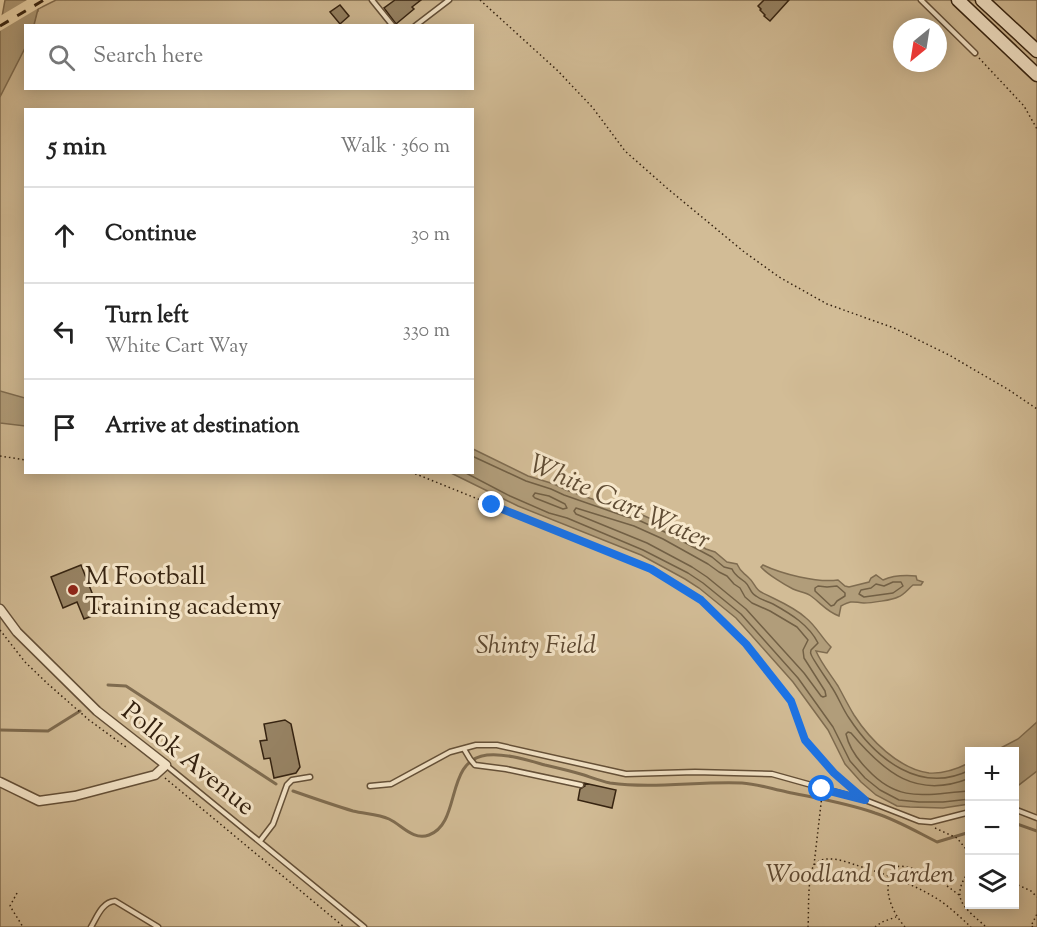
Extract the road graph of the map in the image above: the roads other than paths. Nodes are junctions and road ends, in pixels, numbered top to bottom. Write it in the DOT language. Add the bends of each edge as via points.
graph roads {
  1 [pos="372,0"];
  2 [pos="449,0"];
  3 [pos="921,0"];
  4 [pos="958,0"];
  5 [pos="981,0"];
  6 [pos="391,24"];
  7 [pos="418,24"];
  8 [pos="1037,51"];
  9 [pos="975,53"];
  10 [pos="1037,75"];
  11 [pos="0,609"];
  12 [pos="464,748"];
  13 [pos="166,765"];
  14 [pos="310,777"];
  15 [pos="0,782"];
  16 [pos="581,785"];
  17 [pos="370,786"];
  18 [pos="1019,811"];
  19 [pos="965,813"];
  20 [pos="1037,818"];
  21 [pos="260,841"];
  22 [pos="91,927"];
  23 [pos="158,927"];
  24 [pos="364,927"];
  1 -- 6 [label="lane"];
  2 -- 7 [label="lane"];
  3 -- 9 [label="lane"];
  4 -- 10 [label="main road"];
  5 -- 8 [label="main road"];
  11 -- 13 [label="street, Pollok Avenue" via="17,632 97,711"];
  12 -- 16 [label="lane" via="475,765"];
  12 -- 17 [label="lane" via="391,784"];
  12 -- 19 [label="lane" via="497,745 626,774 772,774 865,800 919,821"];
  13 -- 15 [label="street" via="155,775 39,801"];
  13 -- 21 [label="lane, Pollok Avenue"];
  14 -- 21 [label="lane" via="287,784 273,824"];
  18 -- 20 [label="lane"];
  21 -- 24 [label="lane, Pollok Avenue"];
  22 -- 23 [label="lane" via="110,901"];
}
